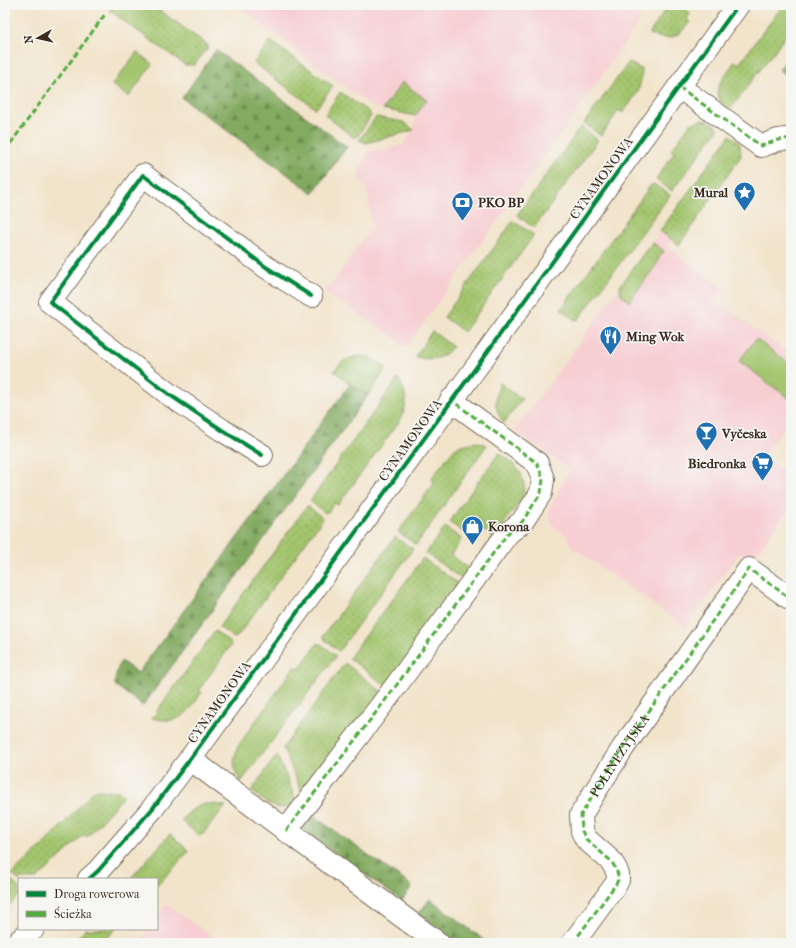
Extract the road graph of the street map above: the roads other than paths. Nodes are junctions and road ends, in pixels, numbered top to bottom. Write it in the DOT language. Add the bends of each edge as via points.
graph roads {
  1 [pos="738,5"];
  2 [pos="679,86"];
  3 [pos="791,138"];
  4 [pos="310,296"];
  5 [pos="452,400"];
  6 [pos="262,455"];
  7 [pos="791,599"];
  8 [pos="190,759"];
  9 [pos="286,831"];
  10 [pos="90,878"];
  11 [pos="31,930"];
  12 [pos="17,943"];
  13 [pos="438,943"];
  14 [pos="573,943"];
  1 -- 2 [label="street, CYNAMONOWA"];
  2 -- 3 [label="street" via="761,146"];
  2 -- 5 [label="street, CYNAMONOWA"];
  4 -- 6 [label="street" via="266,267 143,175 50,302 170,395"];
  5 -- 8 [label="street, CYNAMONOWA"];
  5 -- 9 [label="street" via="537,463 543,479 541,493 522,522 508,533"];
  7 -- 14 [label="street, POLINEZYJSKA" via="749,568 622,748 581,815 582,831 586,839 611,862 616,869 618,880"];
  8 -- 9 [label="street"];
  8 -- 10 [label="street, CYNAMONOWA" via="153,808"];
  9 -- 13 [label="street"];
  11 -- 12 [label="street"];
}
